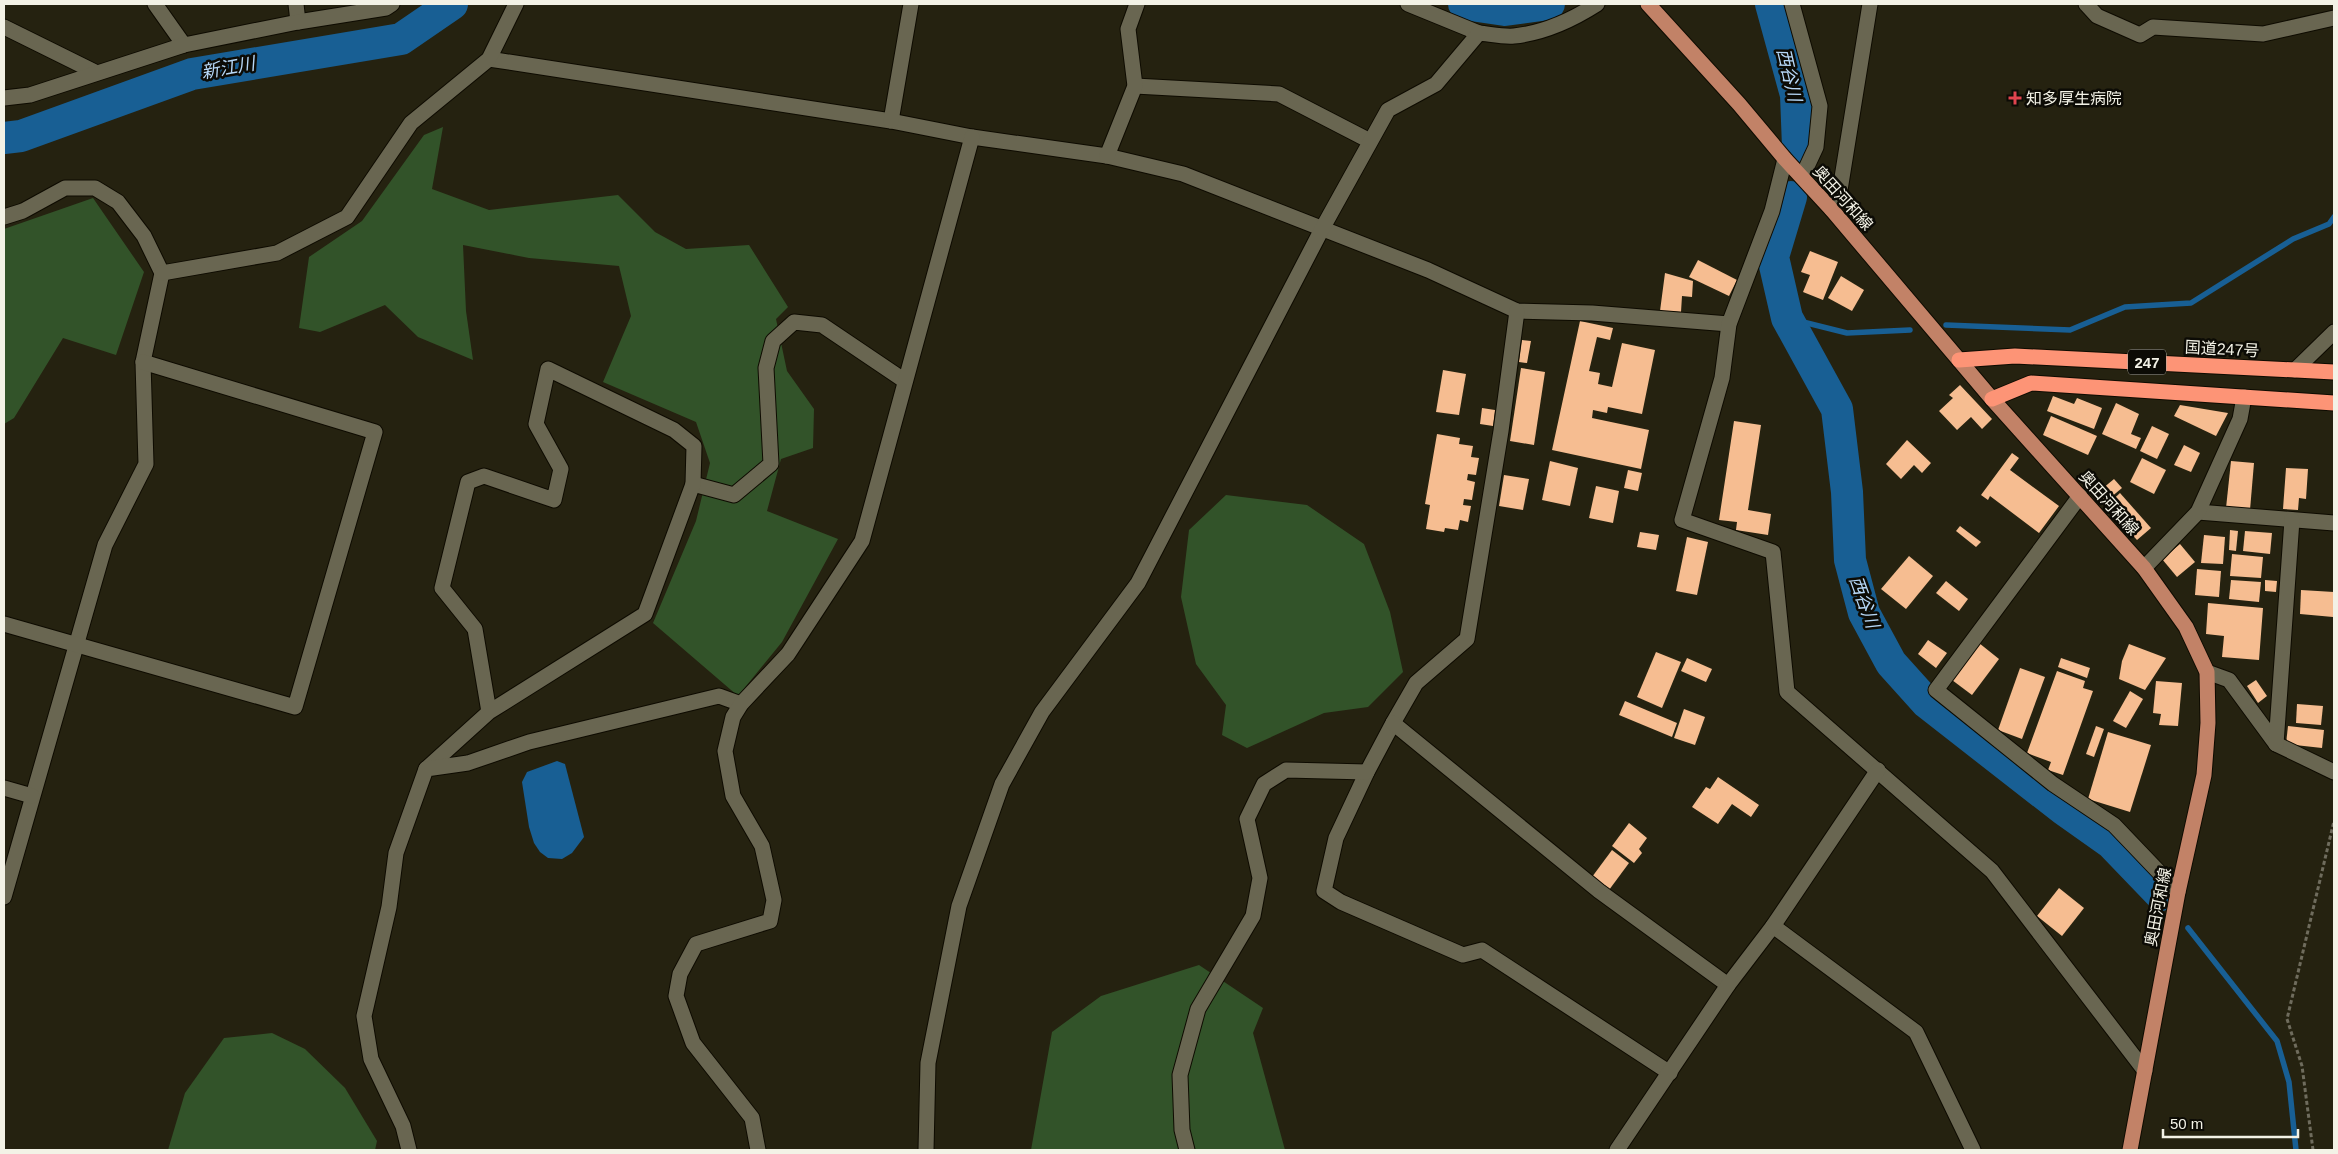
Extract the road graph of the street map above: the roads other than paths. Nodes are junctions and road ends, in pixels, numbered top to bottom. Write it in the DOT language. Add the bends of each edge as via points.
graph roads {
  1 [pos="155,4"];
  2 [pos="296,4"];
  3 [pos="392,4"];
  4 [pos="516,4"];
  5 [pos="911,4"];
  6 [pos="1137,4"];
  7 [pos="1408,4"];
  8 [pos="1597,4"];
  9 [pos="1648,4"];
  10 [pos="1792,4"];
  11 [pos="1870,4"];
  12 [pos="2086,4"];
  13 [pos="2334,18"];
  14 [pos="298,22"];
  15 [pos="4,27"];
  16 [pos="1479,34"];
  17 [pos="184,45"];
  18 [pos="489,59"];
  19 [pos="94,72"];
  20 [pos="1135,86"];
  21 [pos="4,98"];
  22 [pos="891,121"];
  23 [pos="972,137"];
  24 [pos="1370,141"];
  25 [pos="1107,156"];
  26 [pos="1785,159"];
  27 [pos="1802,177"];
  28 [pos="1832,210"];
  29 [pos="4,216"];
  30 [pos="1322,229"];
  31 [pos="162,273"];
  32 [pos="1517,310"];
  33 [pos="1729,324"];
  34 [pos="2334,332"];
  35 [pos="1959,360"];
  36 [pos="143,362"];
  37 [pos="2296,370"];
  38 [pos="2334,372"];
  39 [pos="905,381"];
  40 [pos="2244,397"];
  41 [pos="1992,399"];
  42 [pos="2334,403"];
  43 [pos="693,484"];
  44 [pos="2080,496"];
  45 [pos="2198,512"];
  46 [pos="2292,520"];
  47 [pos="2334,523"];
  48 [pos="2144,568"];
  49 [pos="4,624"];
  50 [pos="77,644"];
  51 [pos="2207,672"];
  52 [pos="741,704"];
  53 [pos="489,712"];
  54 [pos="1393,723"];
  55 [pos="2276,744"];
  56 [pos="426,769"];
  57 [pos="1878,770"];
  58 [pos="1367,772"];
  59 [pos="2334,772"];
  60 [pos="4,788"];
  61 [pos="32,796"];
  62 [pos="2178,892"];
  63 [pos="4,898"];
  64 [pos="1773,926"];
  65 [pos="1728,985"];
  66 [pos="2145,1071"];
  67 [pos="1670,1073"];
  68 [pos="409,1150"];
  69 [pos="758,1150"];
  70 [pos="926,1150"];
  71 [pos="1187,1150"];
  72 [pos="1617,1150"];
  73 [pos="1973,1150"];
  74 [pos="2130,1150"];
  1 -- 17 [label="street"];
  2 -- 14 [label="street"];
  3 -- 14 [label="street" via="386,8"];
  4 -- 18 [label="street"];
  5 -- 22 [label="street"];
  6 -- 20 [label="street" via="1128,29"];
  7 -- 16 [label="street"];
  8 -- 16 [label="street" via="1572,20 1536,31 1513,36"];
  9 -- 26 [label="main road, 奥田河和線"];
  10 -- 27 [label="street" via="1820,106 1816,147"];
  11 -- 28 [label="street" via="1840,190"];
  12 -- 13 [label="street" via="2097,16 2140,35 2153,27 2263,34"];
  14 -- 17 [label="street"];
  15 -- 19 [label="street"];
  16 -- 24 [label="street" via="1436,84 1388,110"];
  17 -- 19 [label="street"];
  18 -- 22 [label="street"];
  18 -- 31 [label="street" via="411,123 347,217 277,253"];
  19 -- 21 [label="street" via="30,95"];
  20 -- 24 [label="street" via="1279,94"];
  20 -- 25 [label="street"];
  22 -- 23 [label="street"];
  23 -- 25 [label="street"];
  23 -- 39 [label="street"];
  24 -- 30 [label="street"];
  25 -- 30 [label="street" via="1183,174"];
  26 -- 27 [label="main road, 奥田河和線"];
  26 -- 33 [label="street" via="1772,211"];
  27 -- 28 [label="main road, 奥田河和線"];
  28 -- 35 [label="main road, 奥田河和線"];
  29 -- 31 [label="street" via="23,211 65,188 95,188 118,202 144,236"];
  30 -- 32 [label="street" via="1428,270"];
  30 -- 70 [label="street" via="1138,583 1042,712 1002,784 959,906 928,1063"];
  31 -- 36 [label="street"];
  32 -- 33 [label="street"];
  32 -- 54 [label="street" via="1467,639 1416,683"];
  33 -- 57 [label="street" via="1722,378 1682,520 1774,552 1787,692"];
  34 -- 37 [label="street"];
  35 -- 37 [label="highway, 国道247号 / 247" via="2015,356"];
  35 -- 41 [label="main road, 奥田河和線"];
  36 -- 50 [label="street" via="146,464 105,545"];
  36 -- 50 [label="street" via="375,432 295,707"];
  37 -- 38 [label="highway, 国道247号 / 247"];
  39 -- 43 [label="street" via="822,325 794,322 773,341 766,368 771,464 734,495"];
  39 -- 52 [label="street" via="862,541 788,654"];
  40 -- 41 [label="highway, 247" via="2031,383"];
  40 -- 42 [label="highway, 247"];
  40 -- 45 [label="street" via="2240,419"];
  41 -- 44 [label="main road, 奥田河和線"];
  43 -- 53 [label="street" via="645,614"];
  43 -- 53 [label="street" via="694,446 674,430 548,369 536,424 561,469 554,500 484,476 468,482 442,588 475,629"];
  44 -- 48 [label="main road, 奥田河和線"];
  44 -- 62 [label="street" via="1936,690 2053,784 2114,825"];
  45 -- 46 [label="street"];
  45 -- 48 [label="street"];
  46 -- 47 [label="street"];
  46 -- 55 [label="street"];
  48 -- 51 [label="main road, 奥田河和線" via="2186,627"];
  49 -- 50 [label="street"];
  50 -- 61 [label="street"];
  51 -- 55 [label="street" via="2229,680"];
  51 -- 62 [label="main road, 奥田河和線" via="2204,775"];
  52 -- 56 [label="street" via="719,696 529,742 468,763"];
  52 -- 69 [label="street" via="733,717 725,751 733,796 762,846 774,900 770,922 696,944 680,974 676,996 692,1043 752,1118"];
  53 -- 56 [label="street"];
  54 -- 58 [label="street"];
  54 -- 65 [label="street" via="1599,891"];
  55 -- 59 [label="street"];
  56 -- 68 [label="street" via="396,853 389,907 364,1016 371,1059 403,1126"];
  57 -- 64 [label="street"];
  57 -- 66 [label="street" via="1992,871"];
  58 -- 67 [label="street" via="1336,838 1324,891 1341,902 1463,955 1482,950"];
  58 -- 71 [label="street" via="1286,770 1264,784 1246,819 1260,878 1253,916 1198,1009 1185,1056 1180,1075 1182,1130"];
  60 -- 61 [label="street"];
  61 -- 63 [label="street"];
  62 -- 66 [label="main road, 奥田河和線"];
  64 -- 65 [label="street"];
  64 -- 73 [label="street" via="1916,1032"];
  65 -- 67 [label="street"];
  66 -- 74 [label="main road, 奥田河和線"];
  67 -- 72 [label="street"];
}
